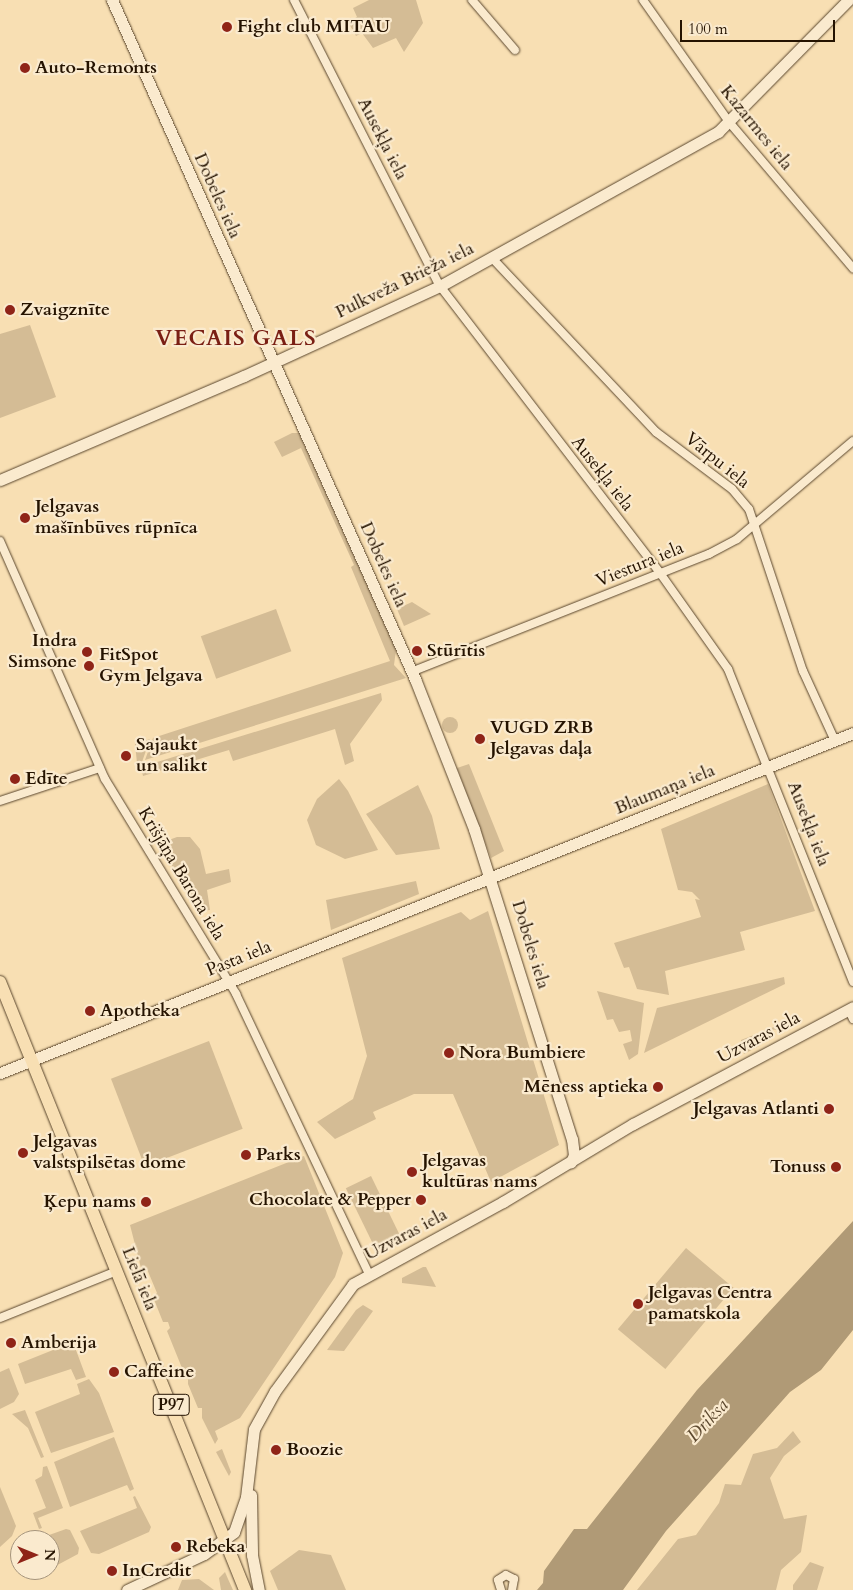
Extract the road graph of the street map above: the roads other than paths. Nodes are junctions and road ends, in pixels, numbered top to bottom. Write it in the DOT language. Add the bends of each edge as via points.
graph roads {
  1 [pos="112,0"];
  2 [pos="294,0"];
  3 [pos="472,0"];
  4 [pos="642,0"];
  5 [pos="848,0"];
  6 [pos="515,50"];
  7 [pos="729,122"];
  8 [pos="493,259"];
  9 [pos="853,268"];
  10 [pos="440,286"];
  11 [pos="273,362"];
  12 [pos="853,441"];
  13 [pos="0,480"];
  14 [pos="755,523"];
  15 [pos="0,541"];
  16 [pos="660,574"];
  17 [pos="412,672"];
  18 [pos="853,733"];
  19 [pos="835,741"];
  20 [pos="770,767"];
  21 [pos="100,768"];
  22 [pos="0,801"];
  23 [pos="491,878"];
  24 [pos="0,982"];
  25 [pos="230,982"];
  26 [pos="853,982"];
  27 [pos="852,1012"];
  28 [pos="31,1060"];
  29 [pos="0,1073"];
  30 [pos="571,1162"];
  31 [pos="117,1271"];
  32 [pos="369,1274"];
  33 [pos="0,1318"];
  34 [pos="249,1475"];
  35 [pos="225,1540"];
  36 [pos="127,1590"];
  37 [pos="246,1590"];
  38 [pos="259,1590"];
  39 [pos="500,1590"];
  40 [pos="512,1590"];
  1 -- 11 [label="street, Dobeles iela"];
  2 -- 10 [label="street, Ausekļa iela"];
  3 -- 6 [label="street"];
  4 -- 7 [label="street, Kazarmes iela"];
  5 -- 7 [label="street, Pulkveža Brieža iela"];
  7 -- 8 [label="street, Pulkveža Brieža iela" via="718,132"];
  7 -- 9 [label="street, Kazarmes iela"];
  8 -- 10 [label="street, Pulkveža Brieža iela"];
  8 -- 14 [label="street, Vārpu iela" via="656,432 732,489 749,509"];
  10 -- 11 [label="street, Pulkveža Brieža iela"];
  10 -- 16 [label="street, Ausekļa iela"];
  11 -- 13 [label="street, Pulkveža Brieža iela"];
  11 -- 17 [label="street, Dobeles iela"];
  12 -- 14 [label="street, Viestura iela"];
  14 -- 16 [label="street, Viestura iela" via="737,539"];
  14 -- 19 [label="street, Vārpu iela" via="803,671"];
  15 -- 21 [label="street, Krišjāņa Barona iela"];
  16 -- 17 [label="street, Viestura iela"];
  16 -- 20 [label="street, Ausekļa iela" via="728,668"];
  17 -- 23 [label="street, Dobeles iela"];
  18 -- 19 [label="street, Blaumaņa iela"];
  19 -- 20 [label="street, Blaumaņa iela"];
  20 -- 23 [label="street, Blaumaņa iela"];
  20 -- 26 [label="street, Ausekļa iela"];
  21 -- 22 [label="street"];
  21 -- 25 [label="street, Krišjāņa Barona iela" via="190,921"];
  23 -- 25 [label="street, Pasta iela"];
  23 -- 30 [label="street, Dobeles iela" via="572,1138 574,1154"];
  24 -- 28 [label="main road, Lielā iela / P97"];
  25 -- 28 [label="street, Pasta iela"];
  25 -- 32 [label="street, Krišjāņa Barona iela"];
  27 -- 30 [label="street, Uzvaras iela" via="633,1124"];
  28 -- 29 [label="street, Pasta iela"];
  28 -- 31 [label="main road, Lielā iela / P97"];
  30 -- 32 [label="street, Uzvaras iela"];
  31 -- 33 [label="street"];
  31 -- 35 [label="main road, Lielā iela / P97"];
  32 -- 34 [label="street, Uzvaras iela" via="353,1284 275,1391 254,1429"];
  34 -- 35 [label="street, Uzvaras iela" via="240,1521"];
  34 -- 38 [label="street, Uzvaras iela" via="252,1555"];
  35 -- 36 [label="street" via="198,1557"];
  35 -- 37 [label="main road, Lielā iela / P97"];
  39 -- 40 [label="street" via="498,1580 506,1575 514,1579"];
}
